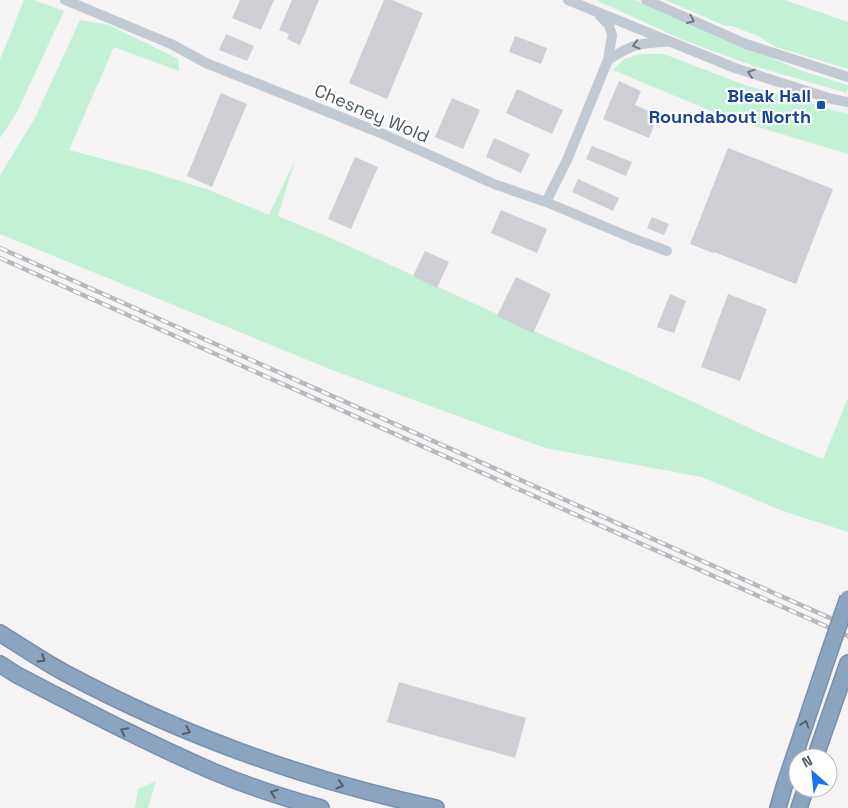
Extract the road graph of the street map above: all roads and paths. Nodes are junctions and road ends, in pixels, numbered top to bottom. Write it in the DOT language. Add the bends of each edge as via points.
graph roads {
  1 [pos="65,0"];
  2 [pos="568,0"];
  3 [pos="646,0"];
  4 [pos="596,12"];
  5 [pos="668,42"];
  6 [pos="608,60"];
  7 [pos="848,77"];
  8 [pos="848,102"];
  9 [pos="546,202"];
  10 [pos="667,251"];
  11 [pos="848,598"];
  12 [pos="0,633"];
  13 [pos="0,664"];
  14 [pos="847,665"];
  15 [pos="819,748"];
  16 [pos="321,808"];
  17 [pos="436,808"];
  18 [pos="778,808"];
  1 -- 9 [label="street, Chesney Wold" via="494,184"];
  2 -- 4 [label="street"];
  3 -- 7 [label="street, one-way" via="746,44"];
  4 -- 5 [label="street"];
  4 -- 6 [label="street" via="609,25 612,35"];
  5 -- 6 [label="street, one-way" via="646,42 627,47"];
  8 -- 5 [label="street, one-way" via="735,68"];
  6 -- 9 [label="street"];
  9 -- 10 [label="street, Chesney Wold"];
  18 -- 11 [label="highway, one-way, bridge"];
  12 -- 17 [label="highway, one-way" via="63,672 213,743 302,774"];
  16 -- 13 [label="highway, one-way" via="205,768 133,735"];
  14 -- 15 [label="highway"];
}
